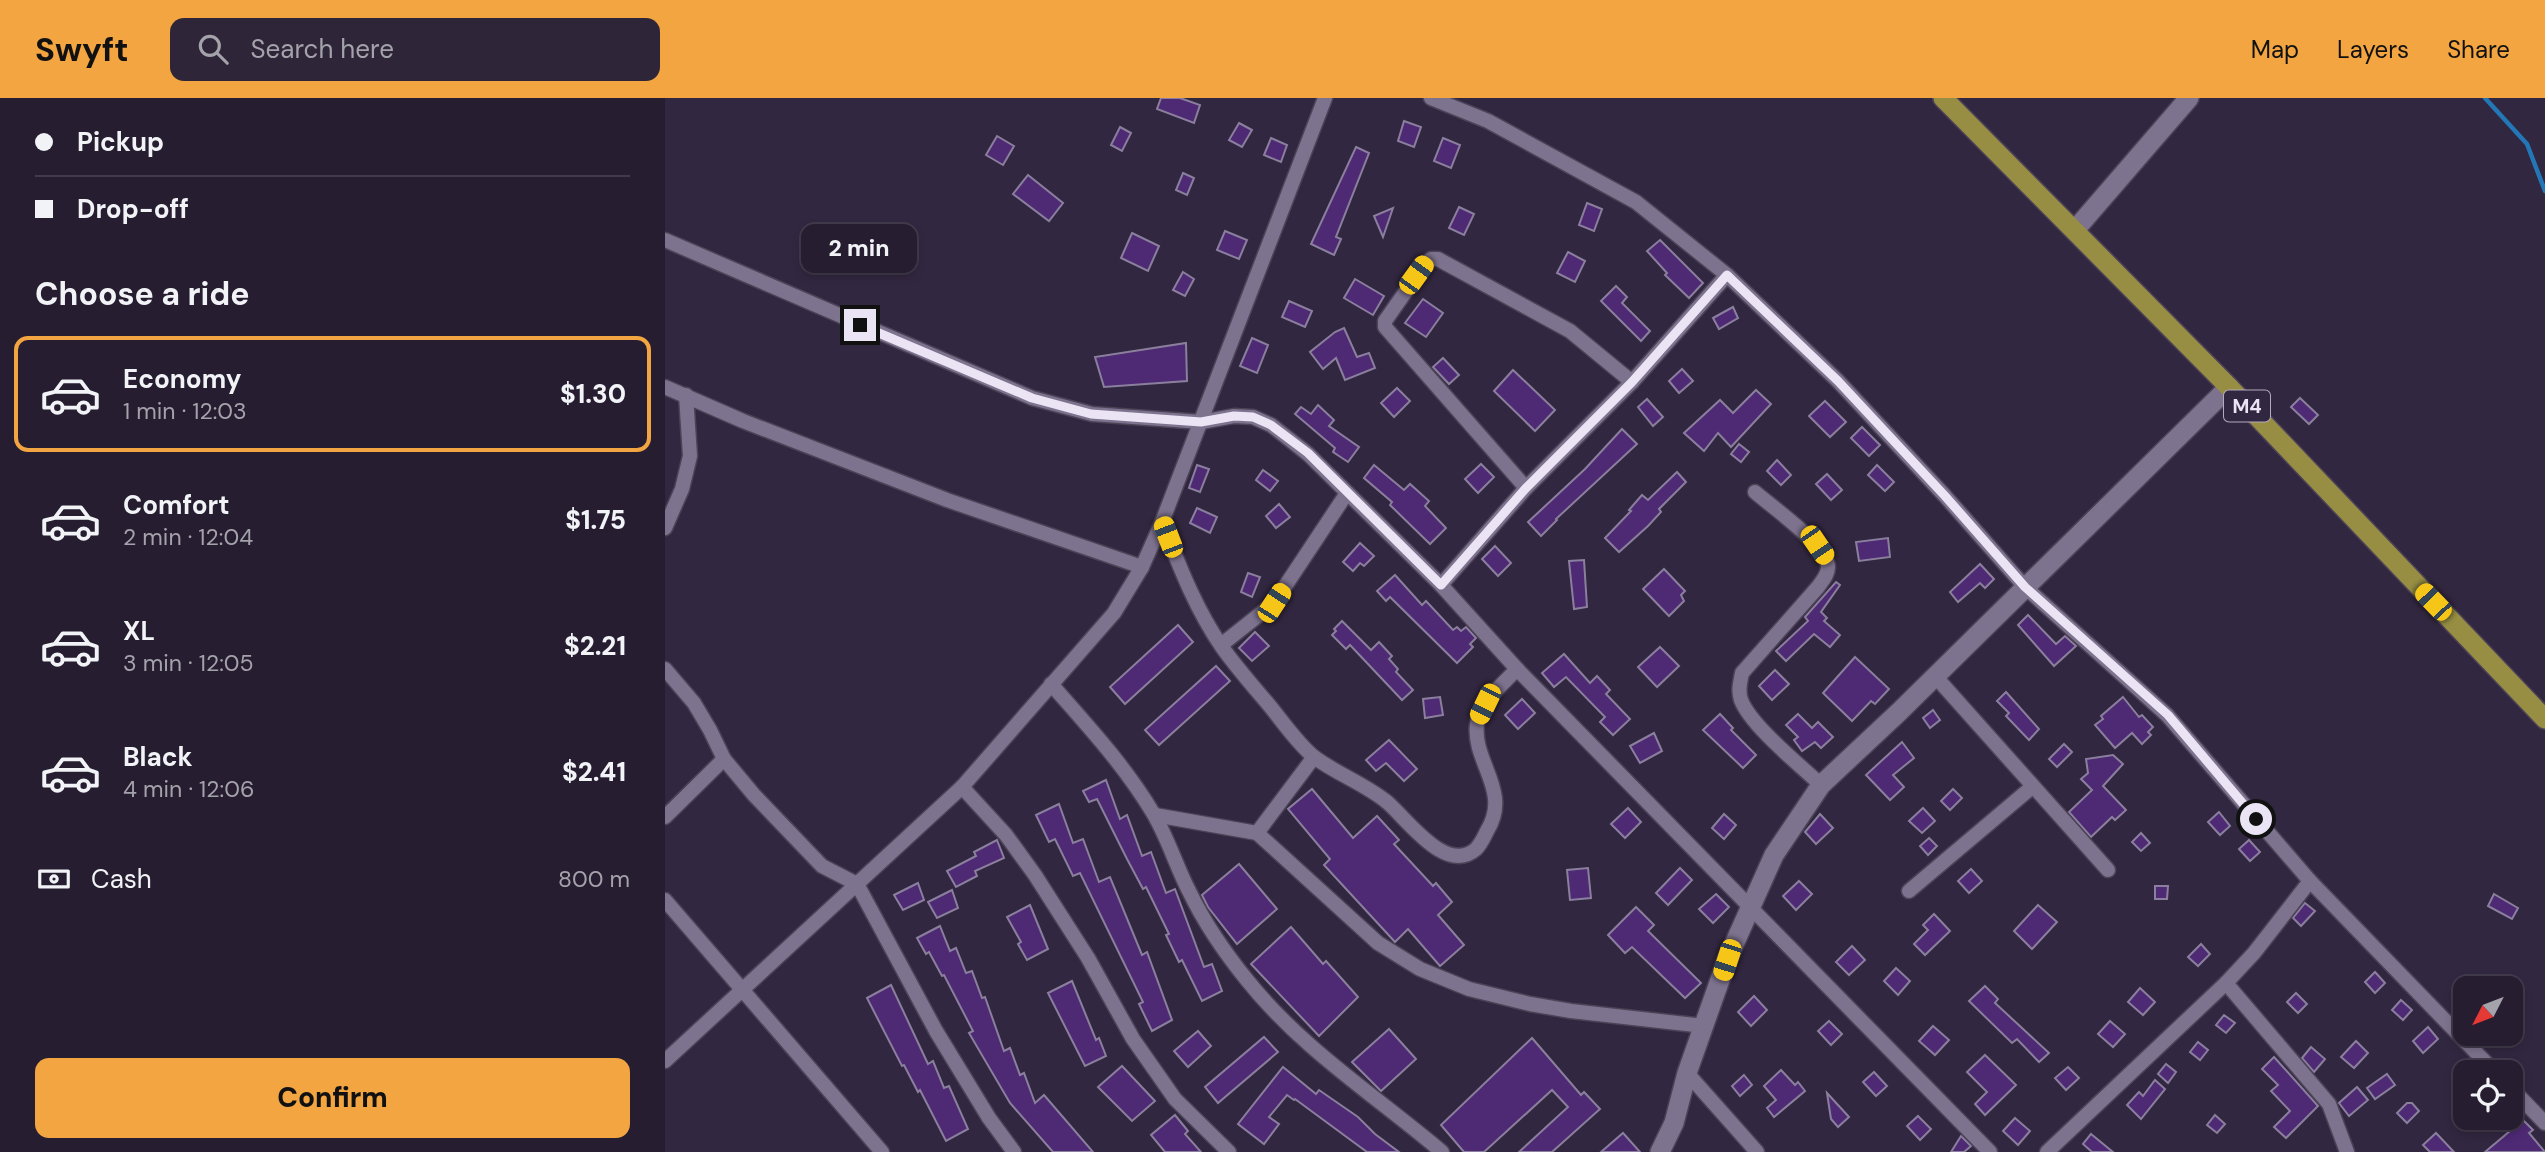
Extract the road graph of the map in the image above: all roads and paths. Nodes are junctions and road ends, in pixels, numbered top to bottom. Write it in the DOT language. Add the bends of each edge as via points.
graph roads {
  1 [pos="1325,98"];
  2 [pos="1431,98"];
  3 [pos="1943,98"];
  4 [pos="2189,98"];
  5 [pos="2075,230"];
  6 [pos="665,240"];
  7 [pos="1727,275"];
  8 [pos="1632,382"];
  9 [pos="665,387"];
  10 [pos="2229,387"];
  11 [pos="686,395"];
  12 [pos="1201,422"];
  13 [pos="1526,488"];
  14 [pos="1755,492"];
  15 [pos="1347,493"];
  16 [pos="1162,522"];
  17 [pos="665,528"];
  18 [pos="1142,567"];
  19 [pos="1441,585"];
  20 [pos="2025,587"];
  21 [pos="1221,645"];
  22 [pos="665,668"];
  23 [pos="1517,669"];
  24 [pos="1935,676"];
  25 [pos="1051,684"];
  26 [pos="2545,719"];
  27 [pos="1314,757"];
  28 [pos="724,759"];
  29 [pos="1821,785"];
  30 [pos="962,787"];
  31 [pos="2032,787"];
  32 [pos="1155,815"];
  33 [pos="665,817"];
  34 [pos="1257,833"];
  35 [pos="2108,870"];
  36 [pos="2310,881"];
  37 [pos="857,884"];
  38 [pos="1909,891"];
  39 [pos="665,900"];
  40 [pos="1750,908"];
  41 [pos="2226,983"];
  42 [pos="742,991"];
  43 [pos="1704,1026"];
  44 [pos="2484,1060"];
  45 [pos="665,1061"];
  46 [pos="1687,1073"];
  47 [pos="2523,1100"];
  48 [pos="2545,1123"];
  49 [pos="2340,1149"];
  50 [pos="882,1152"];
  51 [pos="1014,1152"];
  52 [pos="1229,1152"];
  53 [pos="1442,1152"];
  54 [pos="1660,1152"];
  55 [pos="1757,1152"];
  56 [pos="1990,1152"];
  57 [pos="2047,1152"];
  1 -- 12 [label="street"];
  2 -- 7 [label="street" via="1488,121 1636,202"];
  3 -- 5 [label="main road, M4"];
  4 -- 5 [label="street"];
  5 -- 10 [label="main road, M4"];
  6 -- 12 [label="street" via="1032,398 1091,414"];
  7 -- 8 [label="street"];
  7 -- 20 [label="street" via="1838,381"];
  8 -- 13 [label="street"];
  8 -- 13 [label="street" via="1560,325 1438,259 1425,264 1385,321 1387,332"];
  9 -- 11 [label="street"];
  10 -- 20 [label="street"];
  10 -- 26 [label="main road, M4"];
  11 -- 17 [label="street" via="689,456 682,489"];
  11 -- 18 [label="street" via="947,500"];
  12 -- 15 [label="street" via="1234,416 1253,417 1271,425 1308,453"];
  12 -- 16 [label="street"];
  13 -- 19 [label="street"];
  14 -- 29 [label="street" via="1817,545 1828,566 1818,587 1742,673 1742,702 1756,723"];
  15 -- 19 [label="street"];
  15 -- 21 [label="street" via="1274,603"];
  16 -- 18 [label="street"];
  16 -- 21 [label="street" via="1188,587"];
  18 -- 25 [label="street" via="1114,613"];
  19 -- 23 [label="street"];
  20 -- 24 [label="street"];
  20 -- 36 [label="street" via="2168,715"];
  21 -- 27 [label="street"];
  22 -- 28 [label="street" via="694,703"];
  23 -- 27 [label="street" via="1485,704 1476,722 1495,811 1477,848 1466,856 1439,851 1386,801"];
  23 -- 40 [label="street"];
  24 -- 29 [label="street"];
  24 -- 31 [label="street"];
  25 -- 30 [label="street"];
  25 -- 32 [label="street" via="1121,764"];
  27 -- 34 [label="street"];
  28 -- 33 [label="street"];
  28 -- 37 [label="street" via="815,860"];
  29 -- 40 [label="street" via="1774,855"];
  30 -- 37 [label="street"];
  30 -- 52 [label="street" via="1035,875 1089,958 1133,1039 1175,1099"];
  31 -- 35 [label="street"];
  31 -- 38 [label="street"];
  32 -- 34 [label="street"];
  32 -- 53 [label="street" via="1189,892 1248,981 1294,1032"];
  34 -- 43 [label="street" via="1378,943 1420,969 1469,989 1531,1004"];
  36 -- 41 [label="street"];
  36 -- 44 [label="street"];
  37 -- 42 [label="street"];
  37 -- 51 [label="street" via="936,1031"];
  39 -- 42 [label="street"];
  40 -- 43 [label="street"];
  40 -- 56 [label="street"];
  41 -- 49 [label="street" via="2329,1104"];
  41 -- 57 [label="street"];
  42 -- 45 [label="street"];
  42 -- 50 [label="street"];
  43 -- 46 [label="street"];
  46 -- 54 [label="street" via="1674,1123"];
  46 -- 55 [label="street"];
  47 -- 48 [label="street"];
}
